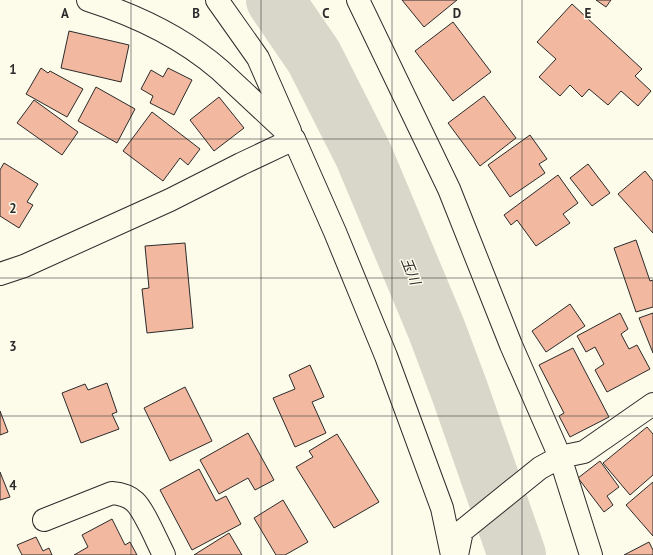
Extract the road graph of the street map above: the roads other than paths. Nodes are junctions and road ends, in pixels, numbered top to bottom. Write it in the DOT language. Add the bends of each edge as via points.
graph roads {
  1 [pos="88,0"];
  2 [pos="217,0"];
  3 [pos="358,0"];
  4 [pos="294,140"];
  5 [pos="0,274"];
  6 [pos="653,404"];
  7 [pos="560,457"];
  8 [pos="44,520"];
  9 [pos="164,555"];
  10 [pos="452,555"];
  11 [pos="457,555"];
  12 [pos="591,555"];
  1 -- 4 [label="street" via="132,16 187,46 219,70"];
  2 -- 4 [label="street" via="258,58"];
  3 -- 7 [label="street" via="449,189 511,345"];
  4 -- 5 [label="street" via="163,203 24,266"];
  4 -- 10 [label="street" via="386,356 442,508"];
  6 -- 7 [label="street" via="584,452"];
  7 -- 11 [label="street" via="540,468 462,531"];
  7 -- 12 [label="street"];
  8 -- 9 [label="street" via="112,493 120,494 129,497 140,506"];
}
